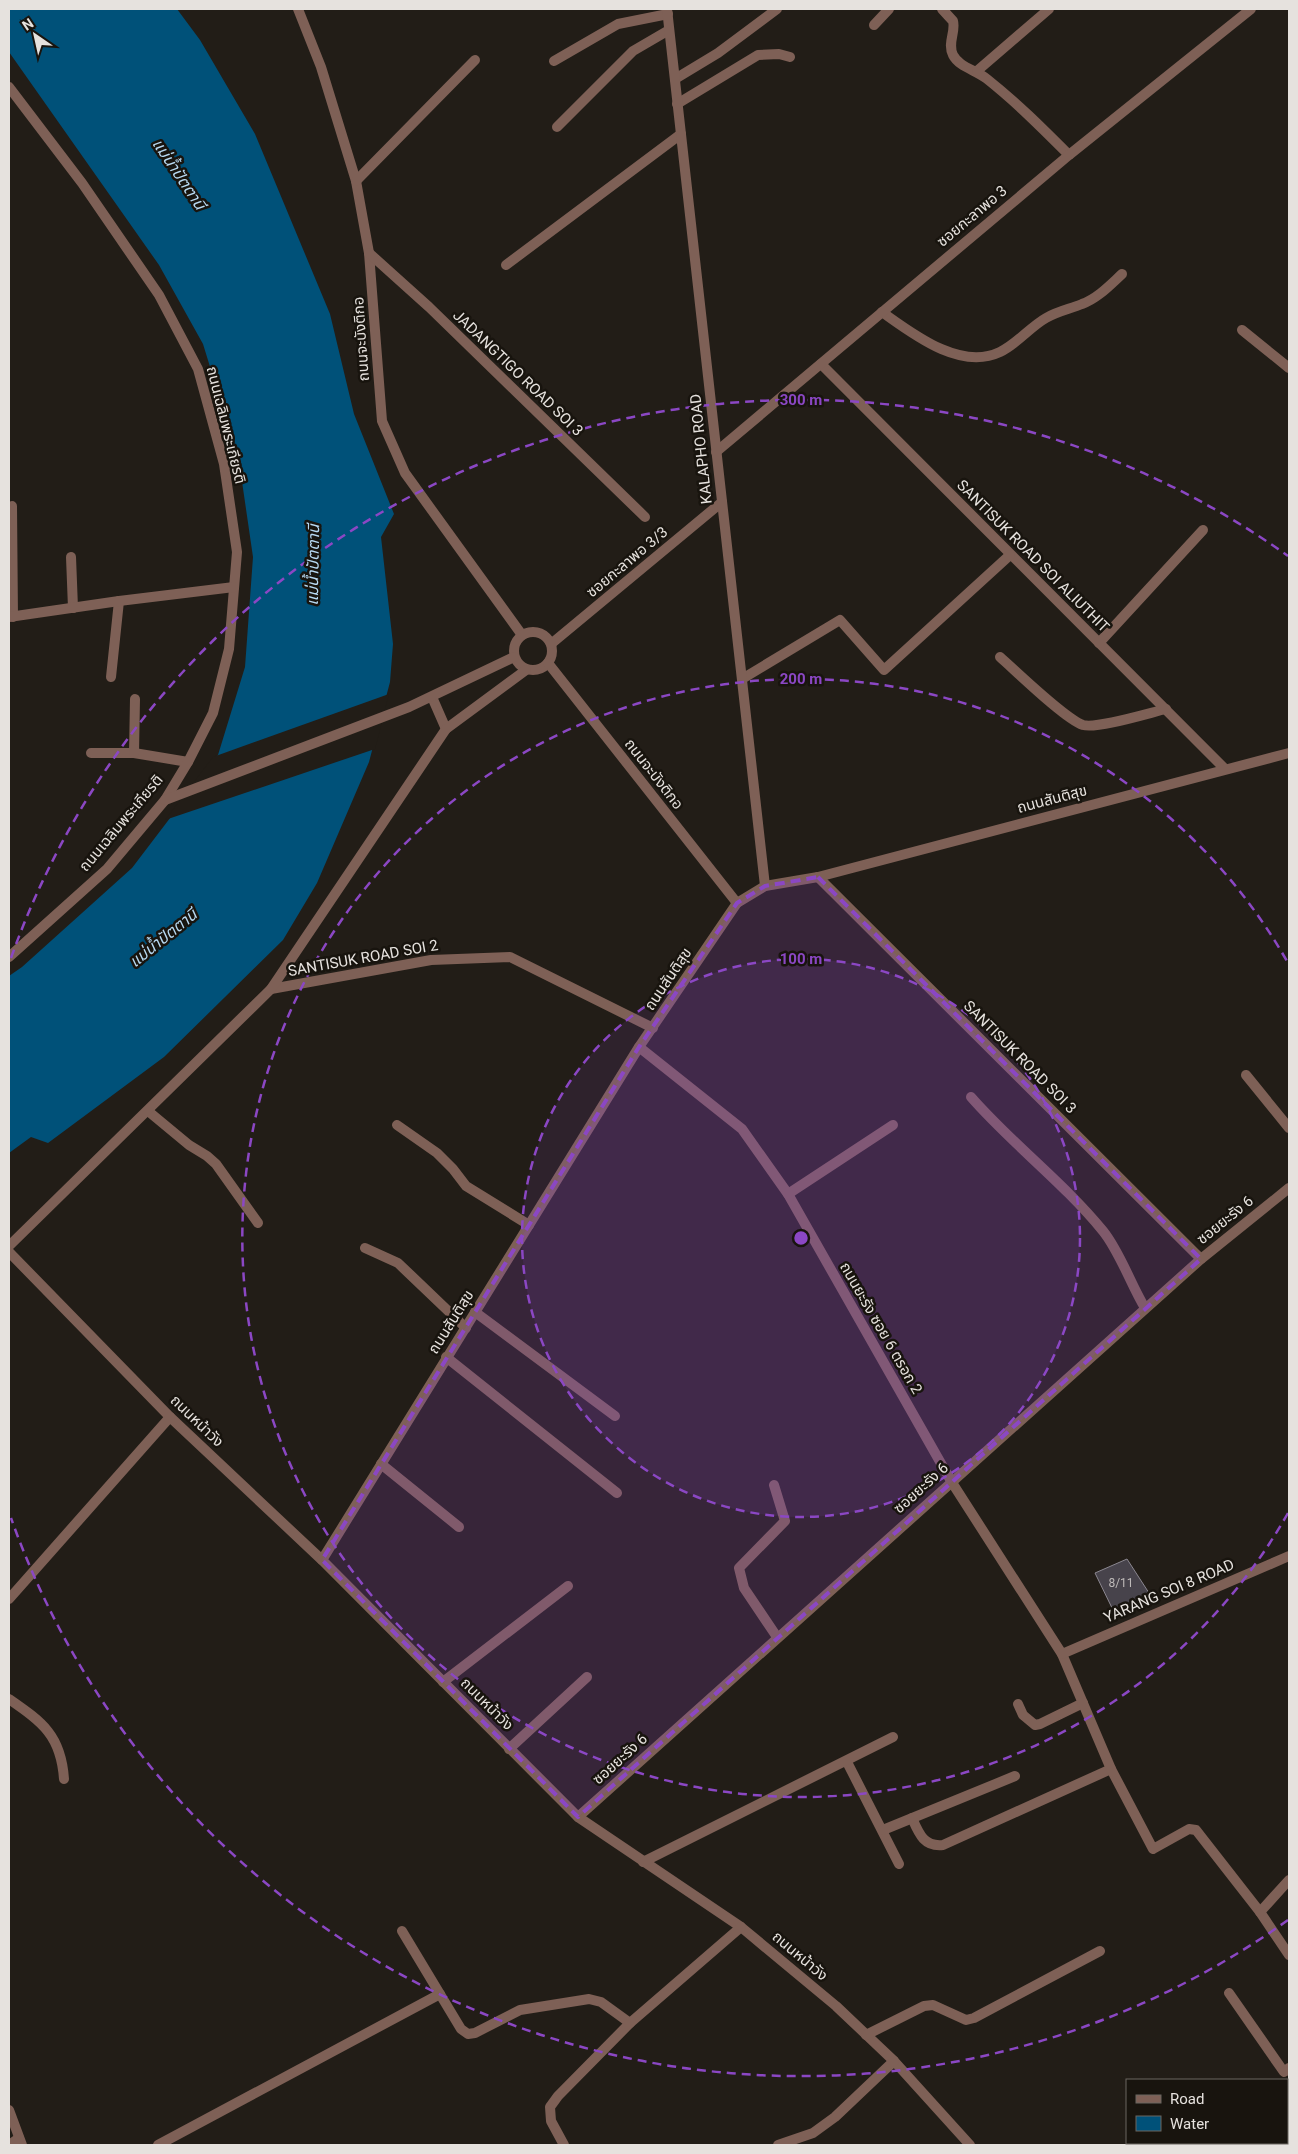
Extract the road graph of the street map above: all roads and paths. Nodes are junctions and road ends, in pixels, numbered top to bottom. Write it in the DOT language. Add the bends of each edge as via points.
graph roads {
  1 [pos="298,9"];
  2 [pos="777,9"];
  3 [pos="889,9"];
  4 [pos="942,9"];
  5 [pos="1049,9"];
  6 [pos="1251,9"];
  7 [pos="667,11"];
  8 [pos="874,25"];
  9 [pos="669,30"];
  10 [pos="790,58"];
  11 [pos="474,60"];
  12 [pos="554,61"];
  13 [pos="977,71"];
  14 [pos="675,79"];
  15 [pos="9,87"];
  16 [pos="678,104"];
  17 [pos="556,127"];
  18 [pos="681,134"];
  19 [pos="1069,155"];
  20 [pos="356,181"];
  21 [pos="369,253"];
  22 [pos="506,265"];
  23 [pos="1122,274"];
  24 [pos="882,312"];
  25 [pos="1242,330"];
  26 [pos="820,364"];
  27 [pos="1289,368"];
  28 [pos="716,452"];
  29 [pos="722,502"];
  30 [pos="12,506"];
  31 [pos="645,517"];
  32 [pos="1204,530"];
  33 [pos="1010,555"];
  34 [pos="71,557"];
  35 [pos="234,587"];
  36 [pos="119,601"];
  37 [pos="73,608"];
  38 [pos="11,617"];
  39 [pos="522,635"];
  40 [pos="1099,643"];
  41 [pos="551,644"];
  42 [pos="514,657"];
  43 [pos="1000,657"];
  44 [pos="548,663"];
  45 [pos="526,670"];
  46 [pos="111,677"];
  47 [pos="742,680"];
  48 [pos="432,697"];
  49 [pos="135,699"];
  50 [pos="1166,709"];
  51 [pos="446,729"];
  52 [pos="91,753"];
  53 [pos="134,753"];
  54 [pos="1289,753"];
  55 [pos="188,762"];
  56 [pos="1225,769"];
  57 [pos="165,800"];
  58 [pos="818,876"];
  59 [pos="765,886"];
  60 [pos="737,903"];
  61 [pos="9,957"];
  62 [pos="272,989"];
  63 [pos="653,1028"];
  64 [pos="639,1047"];
  65 [pos="1246,1075"];
  66 [pos="971,1097"];
  67 [pos="148,1111"];
  68 [pos="397,1125"];
  69 [pos="892,1126"];
  70 [pos="1289,1128"];
  71 [pos="1289,1188"];
  72 [pos="788,1194"];
  73 [pos="258,1223"];
  74 [pos="529,1225"];
  75 [pos="9,1246"];
  76 [pos="365,1248"];
  77 [pos="9,1252"];
  78 [pos="1201,1259"];
  79 [pos="1146,1308"];
  80 [pos="475,1312"];
  81 [pos="466,1328"];
  82 [pos="446,1357"];
  83 [pos="615,1416"];
  84 [pos="170,1417"];
  85 [pos="381,1464"];
  86 [pos="951,1481"];
  87 [pos="774,1485"];
  88 [pos="617,1493"];
  89 [pos="459,1528"];
  90 [pos="1289,1556"];
  91 [pos="322,1560"];
  92 [pos="568,1586"];
  93 [pos="9,1597"];
  94 [pos="777,1637"];
  95 [pos="1062,1654"];
  96 [pos="586,1677"];
  97 [pos="443,1682"];
  98 [pos="9,1699"];
  99 [pos="1083,1703"];
  100 [pos="1018,1704"];
  101 [pos="893,1737"];
  102 [pos="509,1748"];
  103 [pos="847,1762"];
  104 [pos="1111,1769"];
  105 [pos="1015,1776"];
  106 [pos="64,1779"];
  107 [pos="578,1817"];
  108 [pos="912,1818"];
  109 [pos="884,1830"];
  110 [pos="643,1862"];
  111 [pos="899,1864"];
  112 [pos="1289,1880"];
  113 [pos="1260,1912"];
  114 [pos="741,1926"];
  115 [pos="402,1931"];
  116 [pos="1100,1951"];
  117 [pos="1289,1955"];
  118 [pos="1229,1993"];
  119 [pos="440,1994"];
  120 [pos="630,2023"];
  121 [pos="866,2035"];
  122 [pos="894,2061"];
  123 [pos="1289,2068"];
  124 [pos="9,2110"];
  125 [pos="21,2142"];
  126 [pos="966,2144"];
  127 [pos="9,2145"];
  128 [pos="158,2145"];
  129 [pos="564,2145"];
  130 [pos="778,2145"];
  1 -- 20 [label="street, ถนนจะบังติกอ" via="322,67"];
  2 -- 14 [label="street" via="718,53"];
  3 -- 8 [label="street"];
  4 -- 13 [label="street" via="953,21 950,44 953,55 961,65"];
  5 -- 13 [label="street"];
  6 -- 19 [label="street, ซอยกะลาพอ 3"];
  7 -- 9 [label="street, KALAPHO ROAD"];
  7 -- 12 [label="street" via="618,24"];
  9 -- 14 [label="street, KALAPHO ROAD"];
  9 -- 17 [label="street" via="633,50"];
  10 -- 16 [label="street" via="779,54 758,55"];
  11 -- 20 [label="street"];
  13 -- 19 [label="street" via="1015,102"];
  14 -- 16 [label="street, KALAPHO ROAD"];
  15 -- 35 [label="street, ถนนเฉลิมพระเกียรติ" via="82,183 159,295 198,369 224,464 237,552"];
  16 -- 18 [label="street, KALAPHO ROAD"];
  18 -- 22 [label="street"];
  18 -- 28 [label="street, KALAPHO ROAD"];
  19 -- 24 [label="street, ซอยกะลาพอ 3"];
  20 -- 21 [label="street, ถนนจะบังติกอ"];
  21 -- 31 [label="street, JADANGTIGO ROAD SOI 3"];
  21 -- 39 [label="street, ถนนจะบังติกอ" via="382,421 405,473"];
  23 -- 24 [label="street" via="1099,295 1037,323 992,356 971,357 946,350 918,337"];
  24 -- 26 [label="street, ซอยกะลาพอ 3"];
  25 -- 27 [label="street"];
  26 -- 28 [label="street, ซอยกะลาพอ 3"];
  26 -- 33 [label="street, SANTISUK ROAD SOI ALIUTHIT"];
  28 -- 29 [label="street, KALAPHO ROAD"];
  29 -- 41 [label="street, ซอยกะลาพอ 3/3"];
  29 -- 47 [label="street, KALAPHO ROAD"];
  30 -- 38 [label="street"];
  32 -- 40 [label="street"];
  33 -- 40 [label="street, SANTISUK ROAD SOI ALIUTHIT"];
  33 -- 47 [label="street" via="884,670 840,620"];
  34 -- 37 [label="street"];
  35 -- 36 [label="street"];
  35 -- 55 [label="street, ถนนเฉลิมพระเกียรติ" via="229,649 218,694 213,712"];
  36 -- 37 [label="street"];
  36 -- 46 [label="street"];
  37 -- 38 [label="street"];
  39 -- 41 [label="street" via="535,632"];
  39 -- 42 [label="street" via="515,645"];
  40 -- 50 [label="street, SANTISUK ROAD SOI ALIUTHIT"];
  41 -- 44 [label="street" via="552,657"];
  42 -- 45 [label="street"];
  42 -- 48 [label="street"];
  43 -- 50 [label="street" via="1083,725 1098,725"];
  44 -- 45 [label="street" via="538,670"];
  44 -- 60 [label="street, ถนนจะบังติกอ"];
  45 -- 51 [label="street"];
  47 -- 59 [label="street, KALAPHO ROAD"];
  48 -- 51 [label="street"];
  48 -- 57 [label="street"];
  49 -- 53 [label="street"];
  50 -- 56 [label="street, SANTISUK ROAD SOI ALIUTHIT"];
  51 -- 62 [label="street"];
  52 -- 53 [label="street"];
  53 -- 55 [label="street"];
  54 -- 56 [label="street, ถนนสันติสุข"];
  55 -- 57 [label="street, ถนนเฉลิมพระเกียรติ"];
  56 -- 58 [label="street, ถนนสันติสุข"];
  57 -- 61 [label="street, ถนนเฉลิมพระเกียรติ" via="107,869"];
  58 -- 59 [label="street, ถนนสันติสุข"];
  58 -- 78 [label="street, SANTISUK ROAD SOI 3"];
  59 -- 60 [label="street, ถนนสันติสุข"];
  60 -- 63 [label="street, ถนนสันติสุข"];
  62 -- 63 [label="street, SANTISUK ROAD SOI 2" via="431,960 510,957"];
  62 -- 67 [label="street"];
  63 -- 64 [label="street, ถนนสันติสุข"];
  64 -- 72 [label="street, ถนนยะรัง ซอย 6 ตรอก 2" via="742,1129"];
  64 -- 74 [label="street, ถนนสันติสุข"];
  65 -- 70 [label="street"];
  66 -- 79 [label="street" via="998,1128 1105,1233"];
  67 -- 73 [label="street" via="216,1164"];
  67 -- 75 [label="street"];
  68 -- 74 [label="street" via="437,1153 466,1186"];
  69 -- 72 [label="street"];
  71 -- 78 [label="street, ซอยยะรัง 6"];
  72 -- 86 [label="street, ถนนยะรัง ซอย 6 ตรอก 2"];
  74 -- 80 [label="street, ถนนสันติสุข"];
  76 -- 81 [label="street" via="384,1255 411,1273"];
  77 -- 84 [label="street, ถนนหน้าวัง"];
  78 -- 79 [label="street, ซอยยะรัง 6"];
  79 -- 86 [label="street, ซอยยะรัง 6"];
  80 -- 81 [label="street, ถนนสันติสุข"];
  80 -- 83 [label="street"];
  81 -- 82 [label="street, ถนนสันติสุข"];
  82 -- 85 [label="street, ถนนสันติสุข"];
  82 -- 88 [label="street"];
  84 -- 91 [label="street, ถนนหน้าวัง"];
  84 -- 93 [label="street"];
  85 -- 89 [label="street"];
  85 -- 91 [label="street, ถนนสันติสุข"];
  86 -- 94 [label="street, ซอยยะรัง 6"];
  86 -- 95 [label="street, ถนนยะรัง ซอย 6 ตรอก 2"];
  87 -- 94 [label="street" via="785,1521 739,1568 744,1588"];
  90 -- 95 [label="street, YARANG SOI 8 ROAD"];
  91 -- 97 [label="street, ถนนหน้าวัง"];
  92 -- 97 [label="street"];
  94 -- 107 [label="street, ซอยยะรัง 6"];
  95 -- 99 [label="street, ถนนยะรัง ซอย 6 ตรอก 2"];
  96 -- 102 [label="street"];
  97 -- 102 [label="street, ถนนหน้าวัง"];
  98 -- 106 [label="street" via="48,1729 62,1762"];
  99 -- 100 [label="street" via="1035,1725 1023,1715"];
  99 -- 104 [label="street, ถนนยะรัง ซอย 6 ตรอก 2"];
  101 -- 103 [label="street"];
  102 -- 107 [label="street, ถนนหน้าวัง"];
  103 -- 109 [label="street"];
  103 -- 110 [label="street"];
  104 -- 108 [label="street" via="943,1845 926,1842"];
  104 -- 113 [label="street, ถนนยะรัง ซอย 6 ตรอก 2" via="1153,1849 1189,1829 1196,1830"];
  105 -- 108 [label="street"];
  107 -- 110 [label="street, ถนนหน้าวัง"];
  108 -- 109 [label="street"];
  109 -- 111 [label="street"];
  110 -- 114 [label="street, ถนนหน้าวัง"];
  112 -- 113 [label="street"];
  113 -- 117 [label="street"];
  114 -- 120 [label="street"];
  114 -- 121 [label="street, ถนนหน้าวัง"];
  115 -- 119 [label="street"];
  116 -- 121 [label="street" via="974,2018 966,2020 933,2005 924,2006"];
  118 -- 123 [label="street" via="1284,2072"];
  119 -- 120 [label="street" via="460,2029 468,2034 520,2010 589,1999 601,2002"];
  119 -- 128 [label="street"];
  120 -- 129 [label="street" via="550,2107 551,2121"];
  121 -- 122 [label="street, ถนนหน้าวัง"];
  122 -- 126 [label="street, ถนนหน้าวัง"];
  122 -- 130 [label="street" via="835,2117 812,2133"];
  124 -- 125 [label="street"];
  125 -- 127 [label="street"];
}
